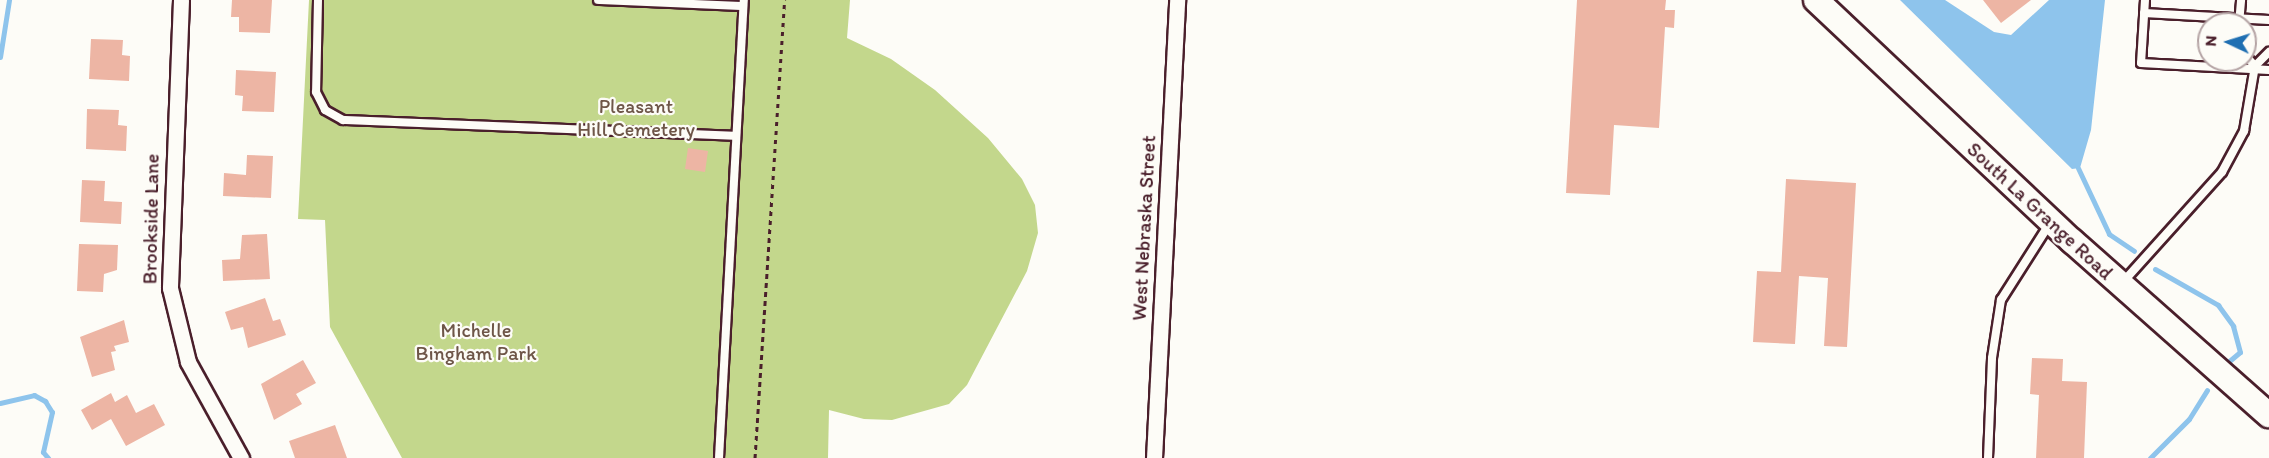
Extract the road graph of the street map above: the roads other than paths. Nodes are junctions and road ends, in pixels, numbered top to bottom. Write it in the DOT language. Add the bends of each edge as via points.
graph roads {
  1 [pos="181,0"];
  2 [pos="318,0"];
  3 [pos="598,0"];
  4 [pos="1177,0"];
  5 [pos="1816,0"];
  6 [pos="2145,0"];
  7 [pos="743,3"];
  8 [pos="2144,13"];
  9 [pos="2197,17"];
  10 [pos="2269,52"];
  11 [pos="2197,64"];
  12 [pos="2257,67"];
  13 [pos="2254,72"];
  14 [pos="736,136"];
  15 [pos="2051,222"];
  16 [pos="2120,285"];
  17 [pos="2269,415"];
  18 [pos="241,458"];
  19 [pos="719,458"];
  20 [pos="1154,458"];
  21 [pos="1988,458"];
  1 -- 18 [label="street, Brookside Lane" via="170,288 188,362"];
  2 -- 14 [label="lane" via="316,92 325,110 343,120"];
  3 -- 7 [label="lane"];
  4 -- 20 [label="street, West Nebraska Street"];
  5 -- 15 [label="main road, South La Grange Road"];
  6 -- 8 [label="lane"];
  7 -- 14 [label="lane"];
  8 -- 9 [label="lane"];
  8 -- 11 [label="lane" via="2141,63"];
  10 -- 12 [label="lane"];
  13 -- 16 [label="lane" via="2244,131 2222,172"];
  14 -- 19 [label="lane"];
  15 -- 16 [label="main road, South La Grange Road"];
  15 -- 21 [label="lane" via="2001,300 1992,358"];
  16 -- 17 [label="main road, South La Grange Road"];
}
